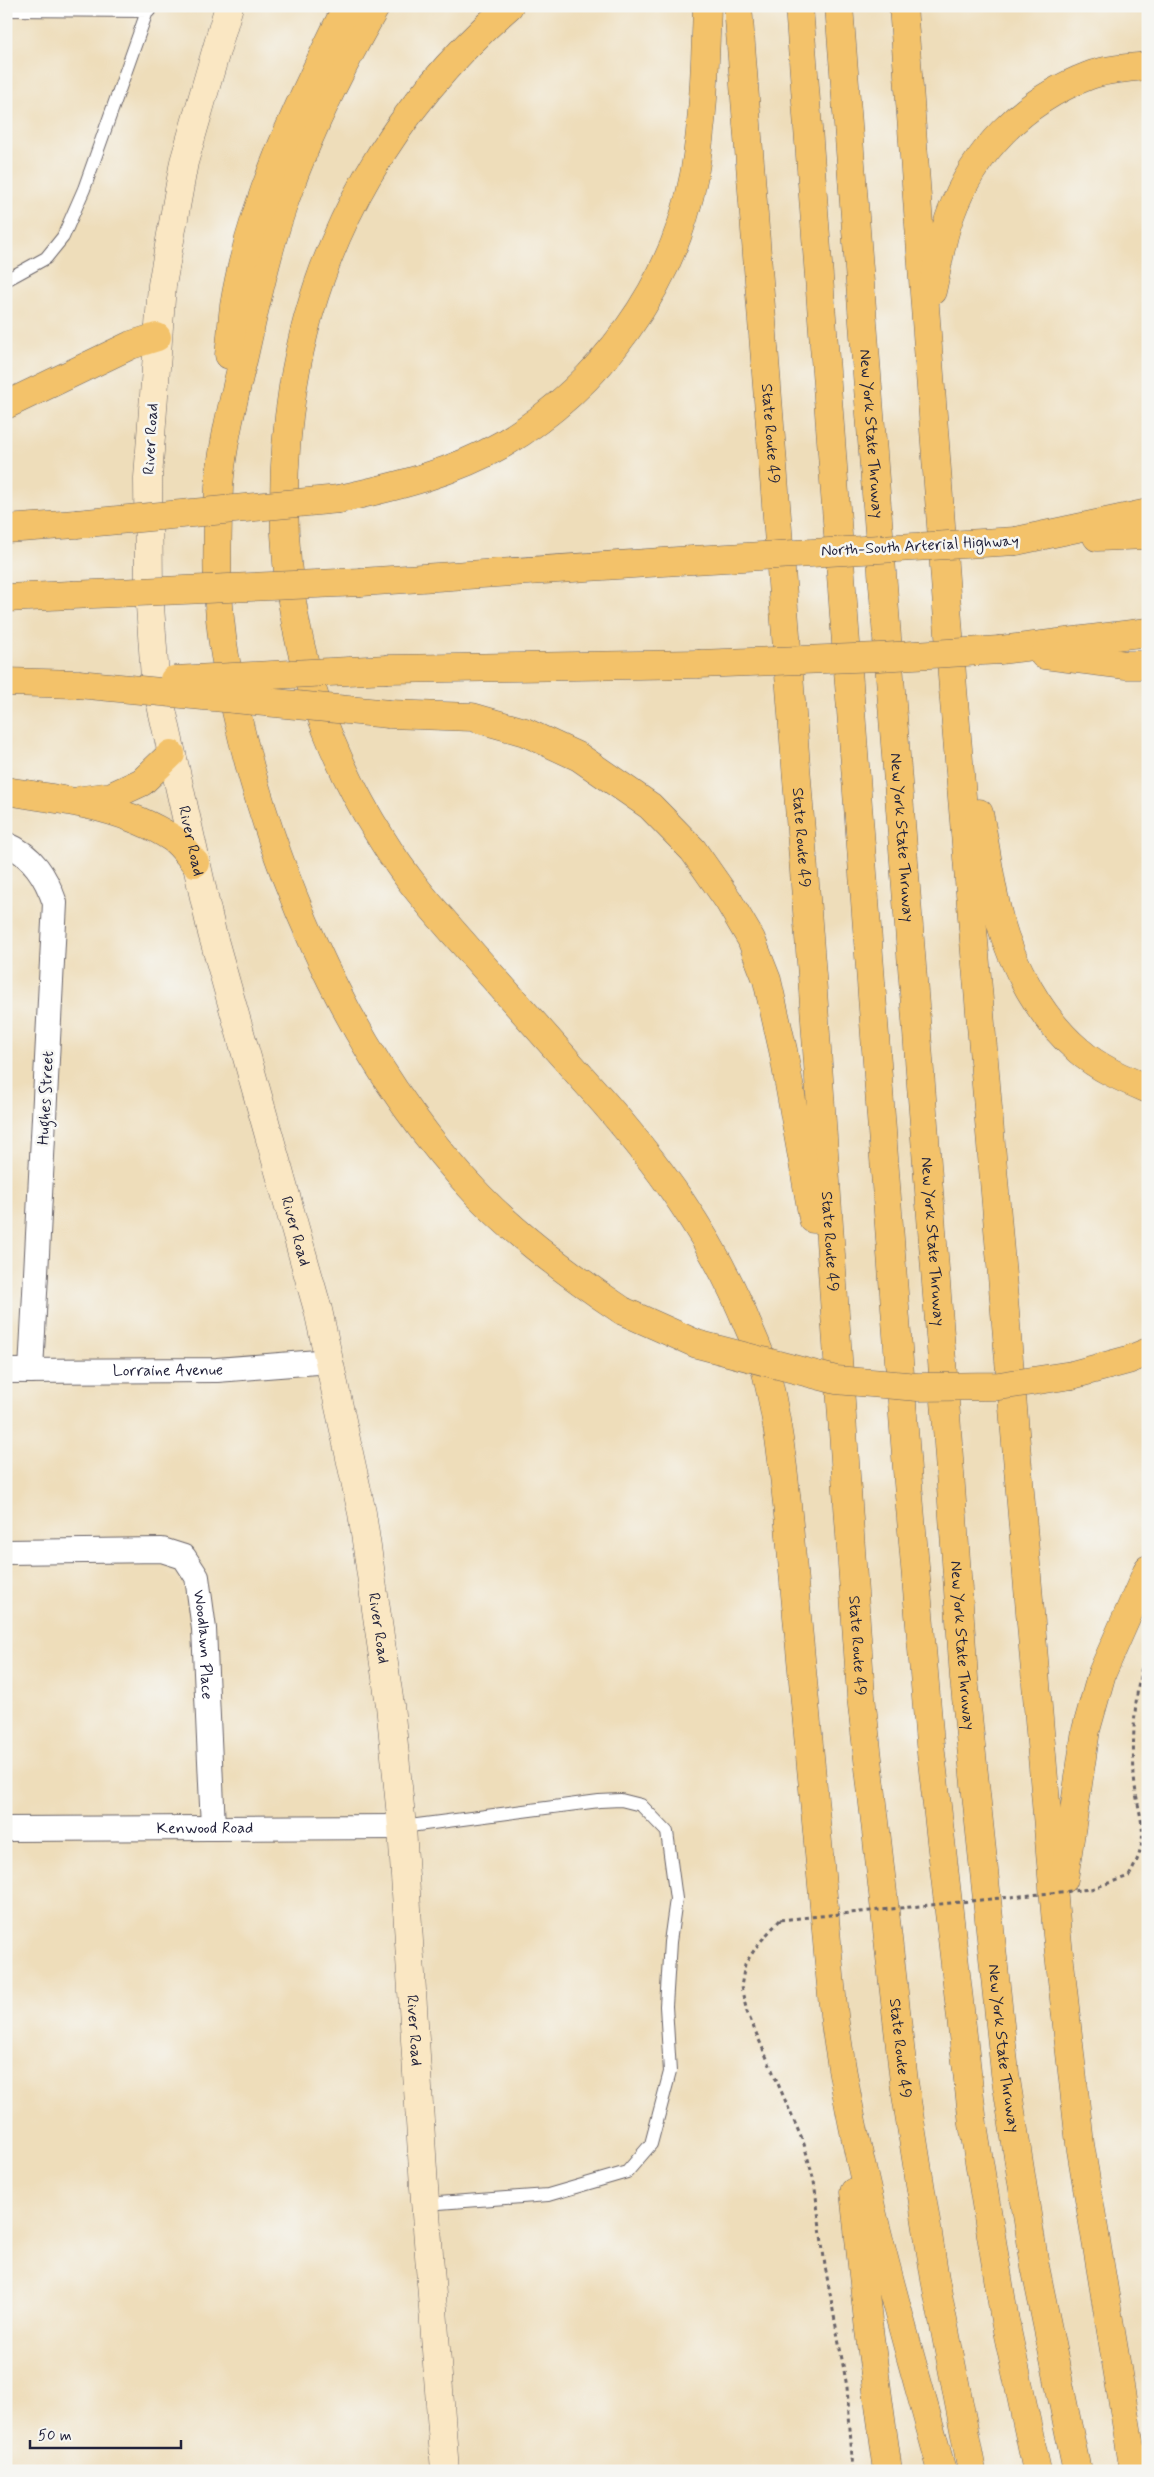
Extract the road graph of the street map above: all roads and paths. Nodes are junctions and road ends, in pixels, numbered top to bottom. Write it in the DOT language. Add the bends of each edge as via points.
graph roads {
  1 [pos="228,6"];
  2 [pos="347,6"];
  3 [pos="376,6"];
  4 [pos="509,6"];
  5 [pos="707,6"];
  6 [pos="738,6"];
  7 [pos="799,6"];
  8 [pos="839,6"];
  9 [pos="903,6"];
  10 [pos="149,8"];
  11 [pos="6,10"];
  12 [pos="1148,66"];
  13 [pos="6,280"];
  14 [pos="926,316"];
  15 [pos="157,337"];
  16 [pos="6,405"];
  17 [pos="220,482"];
  18 [pos="1148,513"];
  19 [pos="6,528"];
  20 [pos="1148,535"];
  21 [pos="1016,541"];
  22 [pos="6,598"];
  23 [pos="1148,632"];
  24 [pos="1000,650"];
  25 [pos="1148,666"];
  26 [pos="6,682"];
  27 [pos="78,684"];
  28 [pos="953,688"];
  29 [pos="171,754"];
  30 [pos="6,791"];
  31 [pos="73,802"];
  32 [pos="6,844"];
  33 [pos="195,863"];
  34 [pos="1148,1089"];
  35 [pos="835,1330"];
  36 [pos="1148,1352"];
  37 [pos="330,1361"];
  38 [pos="31,1371"];
  39 [pos="6,1372"];
  40 [pos="6,1552"];
  41 [pos="1148,1570"];
  42 [pos="1148,1643"];
  43 [pos="213,1827"];
  44 [pos="402,1827"];
  45 [pos="6,1829"];
  46 [pos="1056,1935"];
  47 [pos="851,2123"];
  48 [pos="425,2204"];
  49 [pos="1104,2295"];
  50 [pos="1148,2438"];
  51 [pos="446,2471"];
  52 [pos="853,2471"];
  53 [pos="888,2471"];
  54 [pos="942,2471"];
  55 [pos="972,2471"];
  56 [pos="1037,2471"];
  57 [pos="1077,2471"];
  58 [pos="1134,2471"];
  1 -- 15 [label="main road, River Road" via="184,162 162,285"];
  2 -- 17 [label="highway" via="283,143 255,220 234,305"];
  3 -- 17 [label="highway" via="320,111 279,216 236,389"];
  4 -- 47 [label="highway" via="423,93 382,153 349,210 324,266 300,348 286,431 286,554 298,643 318,711 346,775 382,841 425,900 631,1133 695,1220 739,1302 766,1372 784,1470 835,2019"];
  5 -- 19 [label="highway, bridge" via="704,105 694,176 685,212 664,267 638,313 605,359 566,399 503,444 443,472 339,499"];
  6 -- 35 [label="highway, State Route 49" via="812,976"];
  7 -- 56 [label="highway" via="930,1744 973,2124 1005,2321"];
  8 -- 57 [label="highway, New York State Thruway" via="964,1678 1005,2073 1035,2266"];
  9 -- 14 [label="highway"];
  10 -- 11 [label="lane"];
  10 -- 13 [label="lane" via="88,180 63,237 46,258"];
  12 -- 14 [label="highway" via="1088,76 1045,97 1010,123 974,164 950,217"];
  14 -- 28 [label="highway"];
  15 -- 16 [label="highway" via="131,345"];
  15 -- 29 [label="main road, River Road" via="148,478 149,590 156,678"];
  17 -- 36 [label="highway, bridge" via="217,577 224,654 268,829 308,930 350,1016 410,1113 481,1198 576,1280 623,1311 697,1344 836,1380 918,1388 990,1386 1072,1375"];
  18 -- 21 [label="highway"];
  20 -- 21 [label="highway, North-South Arterial Highway"];
  21 -- 22 [label="highway, North-South Arterial Highway, bridge" via="361,582"];
  23 -- 24 [label="highway"];
  24 -- 25 [label="highway"];
  24 -- 27 [label="highway, bridge" via="698,664 387,670"];
  26 -- 27 [label="highway"];
  27 -- 35 [label="highway, bridge" via="389,714 472,717 526,732 579,757 650,806 693,850 733,908 751,939 767,980"];
  28 -- 34 [label="highway" via="999,919 1021,974 1047,1019 1078,1051 1116,1075"];
  28 -- 46 [label="highway"];
  29 -- 31 [label="highway" via="142,782 112,796"];
  29 -- 33 [label="main road, River Road"];
  30 -- 31 [label="highway"];
  31 -- 33 [label="highway" via="127,814 173,839"];
  32 -- 38 [label="street, Hughes Street" via="34,863 49,884 55,903"];
  33 -- 37 [label="main road, River Road"];
  35 -- 55 [label="highway, State Route 49" via="860,1696 904,2082 935,2279"];
  37 -- 38 [label="street, Lorraine Avenue" via="217,1370"];
  37 -- 44 [label="main road, River Road" via="362,1513 390,1705"];
  38 -- 39 [label="street, Lorraine Avenue"];
  40 -- 43 [label="street, Woodlawn Place" via="162,1550 184,1557 197,1577 204,1629"];
  41 -- 46 [label="highway" via="1102,1673 1086,1730"];
  42 -- 52 [label="path, bridge" via="1140,1668 1135,1708 1134,1778 1143,1818 1144,1844 1139,1861 1129,1876 1091,1889 780,1920 745,1964 741,1987 747,2012 804,2144 814,2181 825,2266 847,2387"];
  43 -- 44 [label="street, Kenwood Road"];
  43 -- 45 [label="street, Kenwood Road"];
  44 -- 48 [label="main road, River Road"];
  44 -- 48 [label="lane" via="599,1801 621,1800 641,1805 668,1832 676,1899 666,2006 670,2072 651,2144 626,2172 548,2195"];
  46 -- 49 [label="highway" via="1080,2144"];
  47 -- 53 [label="highway" via="852,2173"];
  47 -- 54 [label="highway"];
  48 -- 51 [label="main road, River Road"];
  49 -- 50 [label="highway"];
  49 -- 58 [label="highway"];
}
